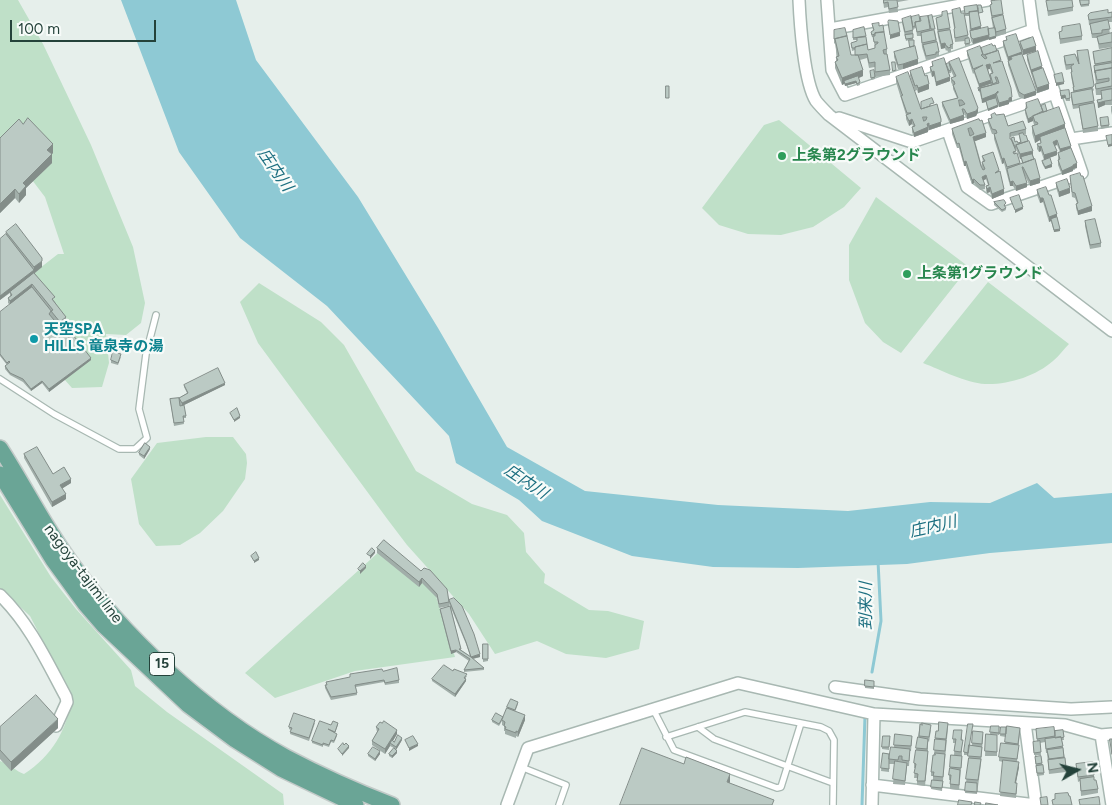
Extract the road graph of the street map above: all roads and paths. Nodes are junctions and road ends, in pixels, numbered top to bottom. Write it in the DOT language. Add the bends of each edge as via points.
graph roads {
  1 [pos="799,0"];
  2 [pos="827,0"];
  3 [pos="987,0"];
  4 [pos="1029,0"];
  5 [pos="919,6"];
  6 [pos="830,29"];
  7 [pos="1033,30"];
  8 [pos="1055,93"];
  9 [pos="829,116"];
  10 [pos="948,131"];
  11 [pos="1112,133"];
  12 [pos="1072,139"];
  13 [pos="156,315"];
  14 [pos="1112,331"];
  15 [pos="0,379"];
  16 [pos="0,448"];
  17 [pos="0,474"];
  18 [pos="0,595"];
  19 [pos="835,687"];
  20 [pos="1112,707"];
  21 [pos="653,710"];
  22 [pos="874,714"];
  23 [pos="801,723"];
  24 [pos="1025,723"];
  25 [pos="56,726"];
  26 [pos="698,727"];
  27 [pos="1106,735"];
  28 [pos="666,737"];
  29 [pos="788,766"];
  30 [pos="521,767"];
  31 [pos="833,783"];
  32 [pos="872,786"];
  33 [pos="356,805"];
  34 [pos="392,805"];
  35 [pos="507,805"];
  36 [pos="559,805"];
  37 [pos="833,805"];
  38 [pos="872,805"];
  39 [pos="1036,805"];
  40 [pos="1112,805"];
  1 -- 9 [label="street" via="810,83 817,102"];
  2 -- 6 [label="street"];
  3 -- 5 [label="street"];
  4 -- 7 [label="street"];
  5 -- 6 [label="street"];
  6 -- 7 [label="street" via="832,70 845,95"];
  7 -- 8 [label="street"];
  8 -- 10 [label="street"];
  8 -- 12 [label="street"];
  9 -- 10 [label="street" via="912,142"];
  9 -- 14 [label="street"];
  10 -- 12 [label="street" via="967,187 991,204 1082,173"];
  11 -- 12 [label="street"];
  13 -- 15 [label="lane" via="146,354 139,409 147,438 135,449 118,449 54,414"];
  16 -- 34 [label="main road, nagoya-tajimi line / 15" via="82,578 127,632 195,695 284,756 350,789"];
  17 -- 33 [label="main road, nagoya-tajimi line / 15" via="53,560 85,604 188,705 281,769"];
  18 -- 25 [label="street" via="27,627 66,698"];
  19 -- 20 [label="street" via="920,699 1071,709"];
  21 -- 22 [label="street" via="738,683"];
  21 -- 28 [label="lane"];
  21 -- 30 [label="street" via="528,748"];
  22 -- 24 [label="street"];
  22 -- 32 [label="street"];
  23 -- 26 [label="lane" via="746,712"];
  23 -- 29 [label="lane"];
  23 -- 31 [label="lane" via="822,727 834,740"];
  24 -- 27 [label="street" via="1065,725"];
  24 -- 39 [label="street"];
  26 -- 28 [label="lane"];
  26 -- 29 [label="lane" via="714,738"];
  27 -- 40 [label="street"];
  28 -- 29 [label="lane" via="674,750 777,788 781,787"];
  29 -- 31 [label="lane"];
  30 -- 35 [label="street"];
  30 -- 36 [label="lane" via="566,785"];
  31 -- 37 [label="lane"];
  32 -- 38 [label="street"];
  32 -- 39 [label="street"];
}
